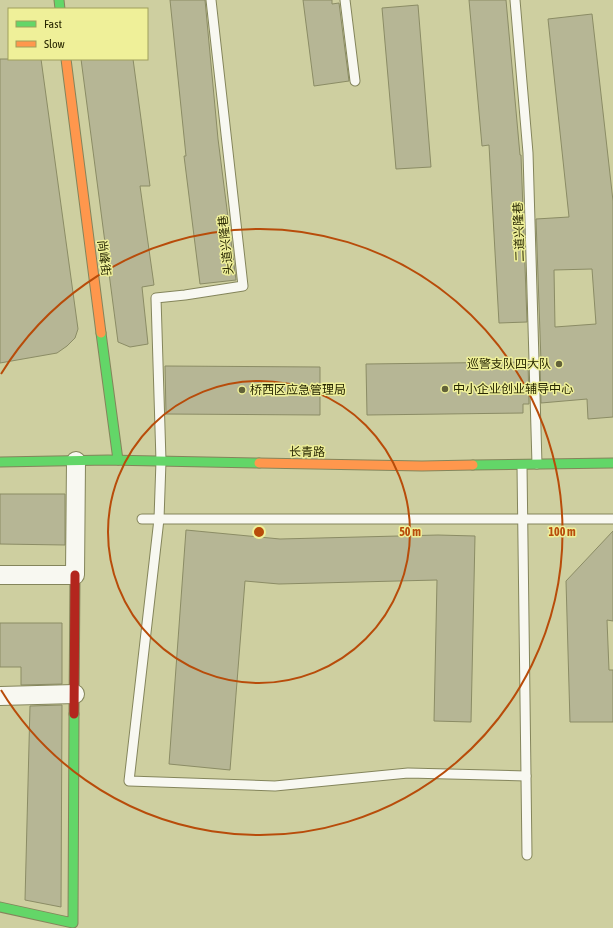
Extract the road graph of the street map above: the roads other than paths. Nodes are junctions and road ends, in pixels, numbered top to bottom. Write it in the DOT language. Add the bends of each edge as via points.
graph roads {
  1 [pos="211,0"];
  2 [pos="345,0"];
  3 [pos="515,0"];
  4 [pos="66,60"];
  5 [pos="355,81"];
  6 [pos="118,460"];
  7 [pos="76,461"];
  8 [pos="161,461"];
  9 [pos="0,462"];
  10 [pos="613,463"];
  11 [pos="537,464"];
  12 [pos="522,465"];
  13 [pos="142,519"];
  14 [pos="159,519"];
  15 [pos="613,519"];
  16 [pos="523,520"];
  17 [pos="75,574"];
  18 [pos="0,575"];
  19 [pos="75,694"];
  20 [pos="0,696"];
  21 [pos="526,776"];
  22 [pos="527,856"];
  23 [pos="0,907"];
  1 -- 8 [label="lane, 头道兴隆巷" via="243,286 156,298"];
  2 -- 5 [label="lane"];
  3 -- 11 [label="lane, 二道兴隆巷" via="528,153"];
  4 -- 6 [label="street, 尚峰街"];
  6 -- 7 [label="street, 长青路"];
  6 -- 8 [label="street, 长青路"];
  7 -- 9 [label="street, 长青路"];
  7 -- 17 [label="street"];
  8 -- 12 [label="street, 长青路" via="422,466"];
  8 -- 14 [label="lane"];
  10 -- 11 [label="street, 长青路"];
  11 -- 12 [label="street, 长青路"];
  12 -- 16 [label="lane"];
  13 -- 14 [label="lane"];
  14 -- 16 [label="lane"];
  14 -- 21 [label="lane" via="129,781 275,786 408,773"];
  15 -- 16 [label="lane"];
  16 -- 21 [label="lane"];
  17 -- 18 [label="street"];
  17 -- 19 [label="street"];
  19 -- 20 [label="street"];
  19 -- 23 [label="street" via="73,923"];
  21 -- 22 [label="lane"];
}
